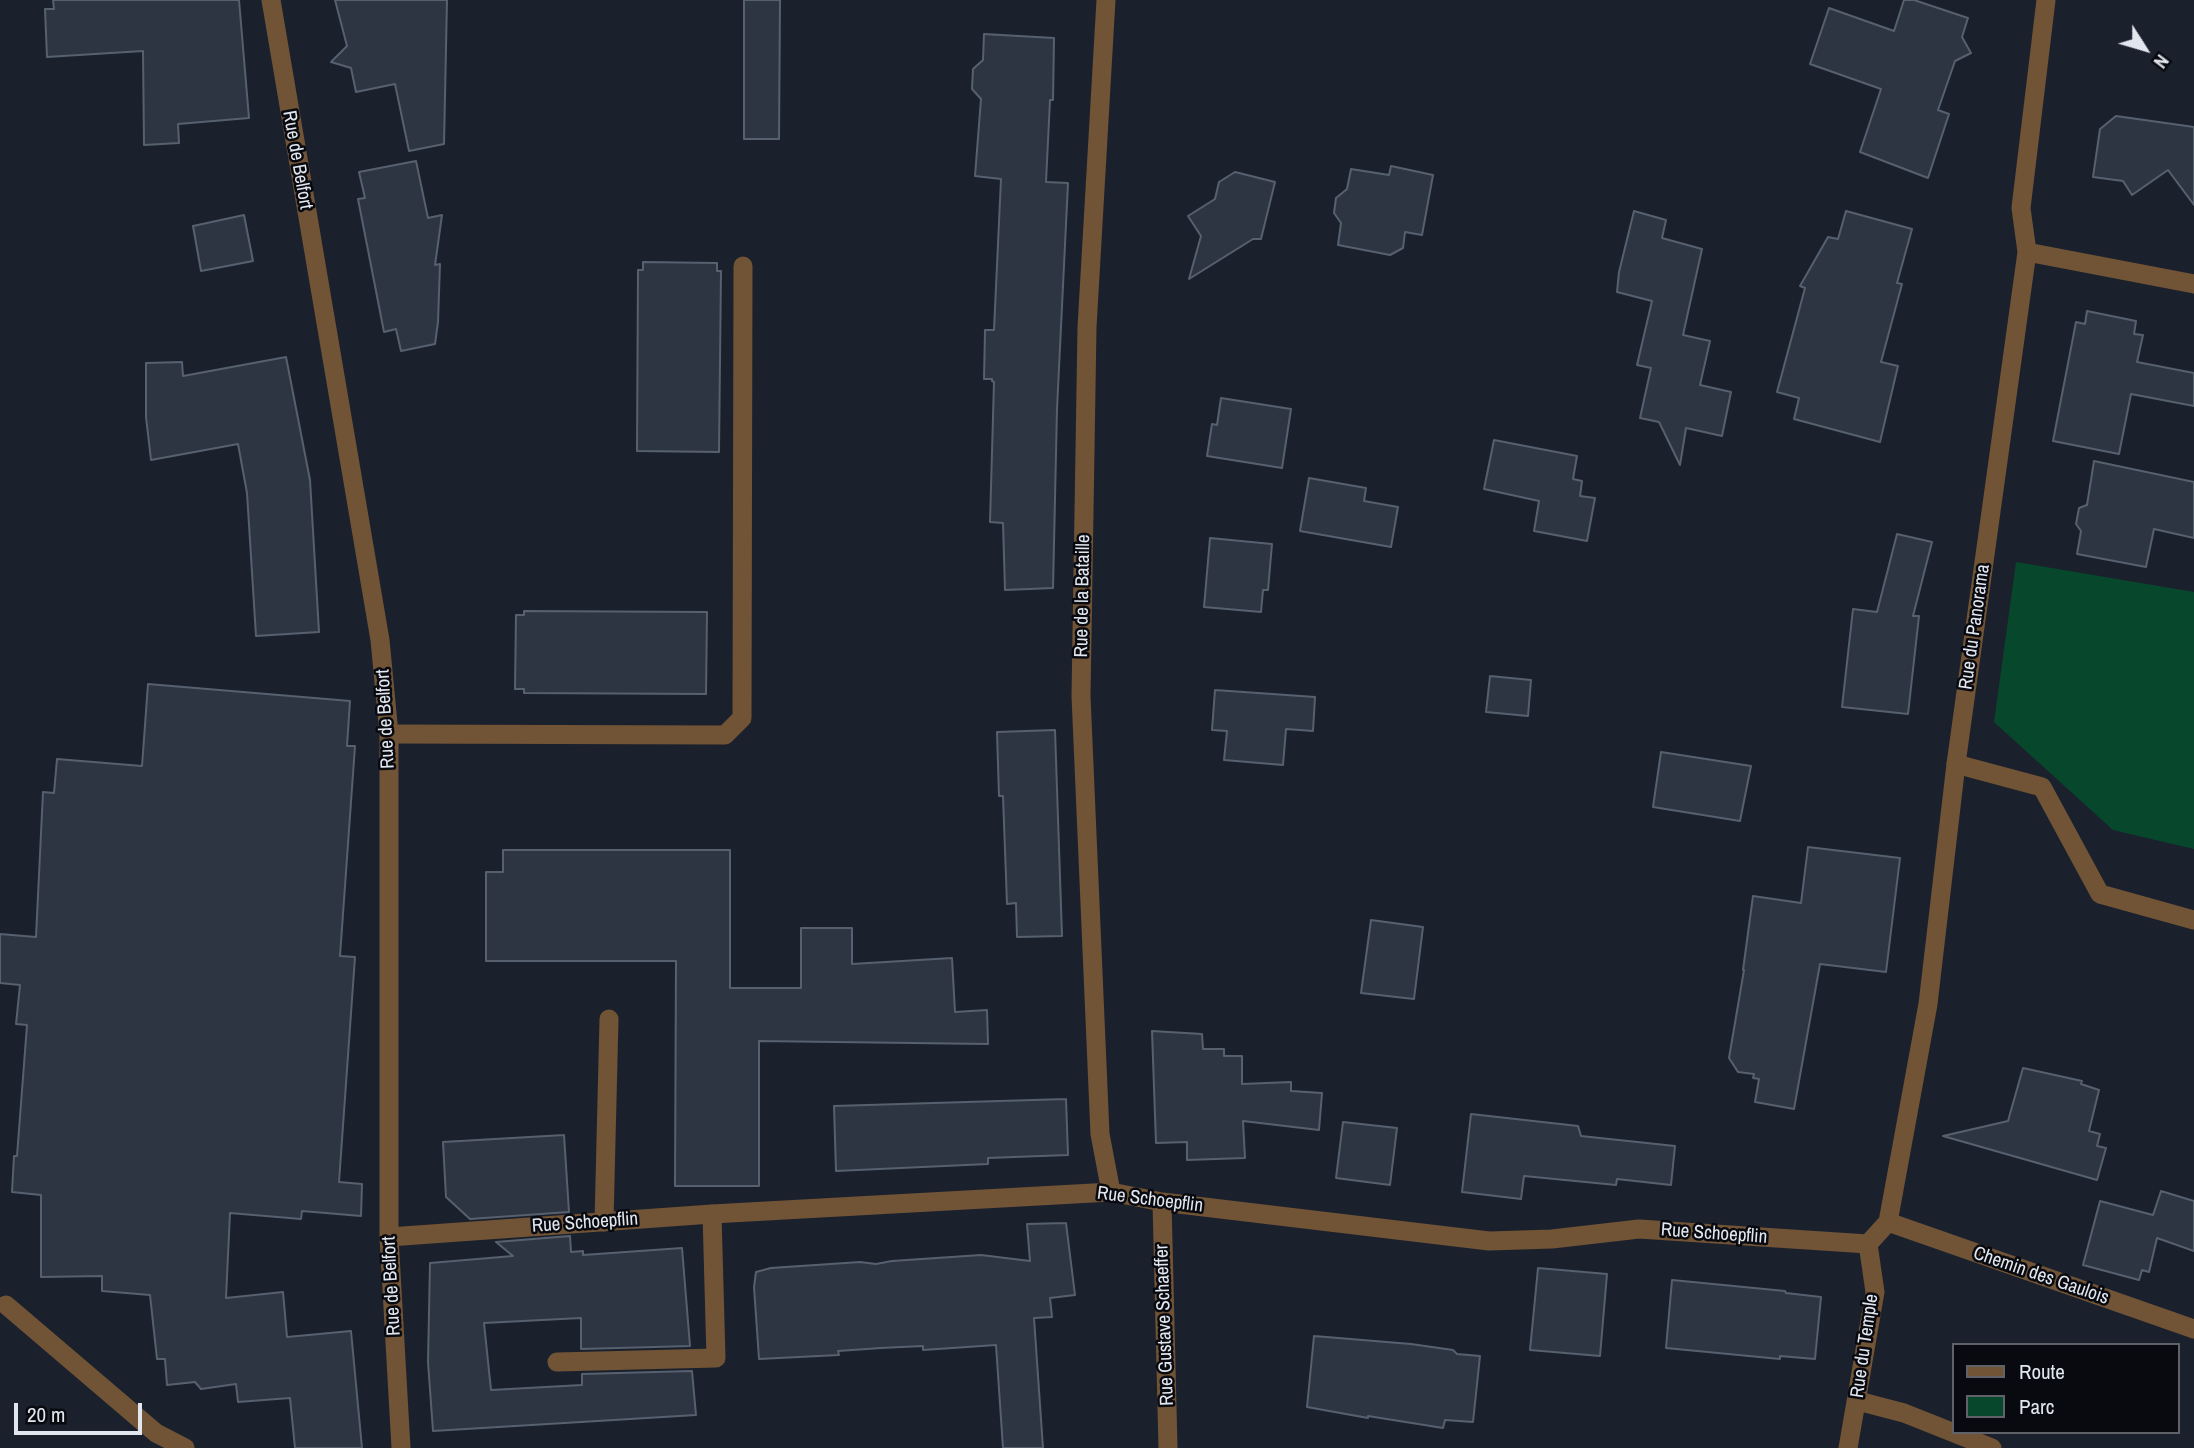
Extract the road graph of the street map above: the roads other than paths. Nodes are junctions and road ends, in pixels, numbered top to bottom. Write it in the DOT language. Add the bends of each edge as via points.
graph roads {
  1 [pos="271,0"];
  2 [pos="1106,0"];
  3 [pos="2046,0"];
  4 [pos="2027,252"];
  5 [pos="743,267"];
  6 [pos="2194,284"];
  7 [pos="389,734"];
  8 [pos="1956,764"];
  9 [pos="2194,920"];
  10 [pos="609,1019"];
  11 [pos="1111,1192"];
  12 [pos="1161,1202"];
  13 [pos="712,1214"];
  14 [pos="604,1222"];
  15 [pos="1888,1222"];
  16 [pos="389,1237"];
  17 [pos="1868,1244"];
  18 [pos="6,1305"];
  19 [pos="2194,1329"];
  20 [pos="557,1362"];
  21 [pos="1858,1401"];
  22 [pos="1952,1432"];
  23 [pos="1957,1434"];
  24 [pos="185,1448"];
  25 [pos="401,1448"];
  26 [pos="1168,1448"];
  27 [pos="1848,1448"];
  28 [pos="1992,1448"];
  1 -- 7 [label="street, Rue de Belfort" via="380,640"];
  2 -- 11 [label="street, Rue de la Bataille" via="1087,327 1081,696 1100,1134"];
  3 -- 4 [label="street, Rue du Panorama" via="2021,208"];
  4 -- 6 [label="street"];
  4 -- 8 [label="street, Rue du Panorama"];
  5 -- 7 [label="street" via="742,718 725,735"];
  7 -- 16 [label="street, Rue de Belfort"];
  8 -- 9 [label="street" via="2042,787 2100,894"];
  8 -- 15 [label="street, Rue du Panorama" via="1928,1004"];
  10 -- 14 [label="street"];
  11 -- 12 [label="street, Rue Schoepflin"];
  11 -- 13 [label="street, Rue Schoepflin"];
  12 -- 17 [label="street, Rue Schoepflin" via="1489,1241 1639,1229"];
  12 -- 26 [label="street, Rue Gustave Schaeffer"];
  13 -- 14 [label="street, Rue Schoepflin"];
  13 -- 20 [label="street" via="716,1358"];
  14 -- 16 [label="street, Rue Schoepflin"];
  15 -- 17 [label="street"];
  15 -- 19 [label="street, Chemin des Gaulois"];
  16 -- 25 [label="street, Rue de Belfort"];
  17 -- 21 [label="street, Rue du Temple" via="1875,1292"];
  18 -- 24 [label="street" via="156,1433"];
  21 -- 22 [label="street"];
  21 -- 27 [label="street, Rue du Temple"];
  23 -- 28 [label="street"];
}
